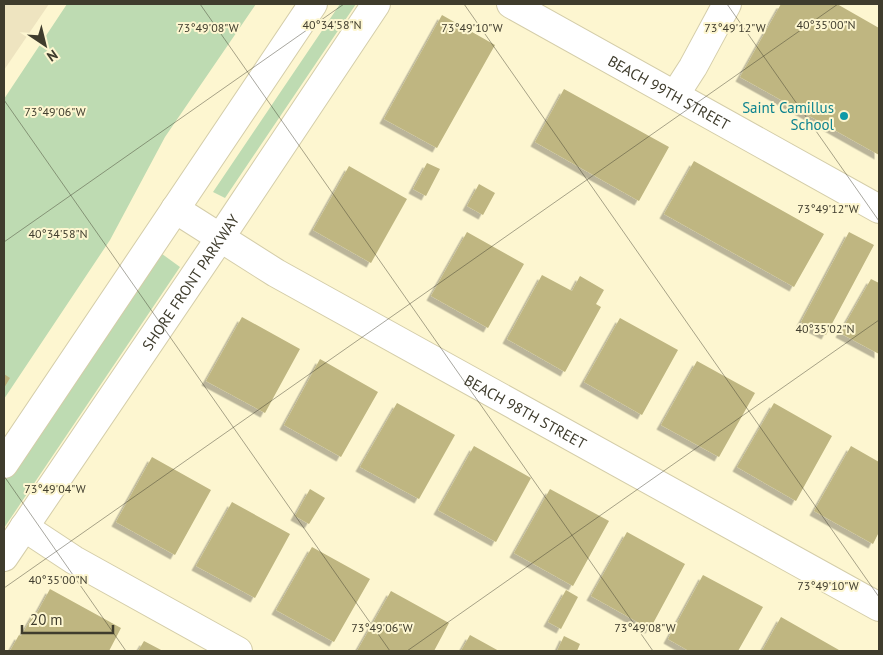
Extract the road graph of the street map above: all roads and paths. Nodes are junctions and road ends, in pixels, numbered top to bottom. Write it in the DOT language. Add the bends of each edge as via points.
graph roads {
  1 [pos="313,4"];
  2 [pos="376,4"];
  3 [pos="511,4"];
  4 [pos="727,4"];
  5 [pos="675,95"];
  6 [pos="175,209"];
  7 [pos="879,210"];
  8 [pos="220,238"];
  9 [pos="4,464"];
  10 [pos="24,527"];
  11 [pos="4,557"];
  12 [pos="879,607"];
  13 [pos="238,651"];
  1 -- 6 [label="street"];
  2 -- 8 [label="street, SHORE FRONT PARKWAY"];
  3 -- 5 [label="street, BEACH 99TH STREET"];
  4 -- 5 [label="street"];
  5 -- 7 [label="street, BEACH 99TH STREET"];
  6 -- 8 [label="street, BEACH 98TH STREET"];
  6 -- 9 [label="street"];
  8 -- 10 [label="street, SHORE FRONT PARKWAY"];
  8 -- 12 [label="street, BEACH 98TH STREET" via="276,273"];
  10 -- 11 [label="street, SHORE FRONT PARKWAY"];
  10 -- 13 [label="street" via="74,560"];
}
